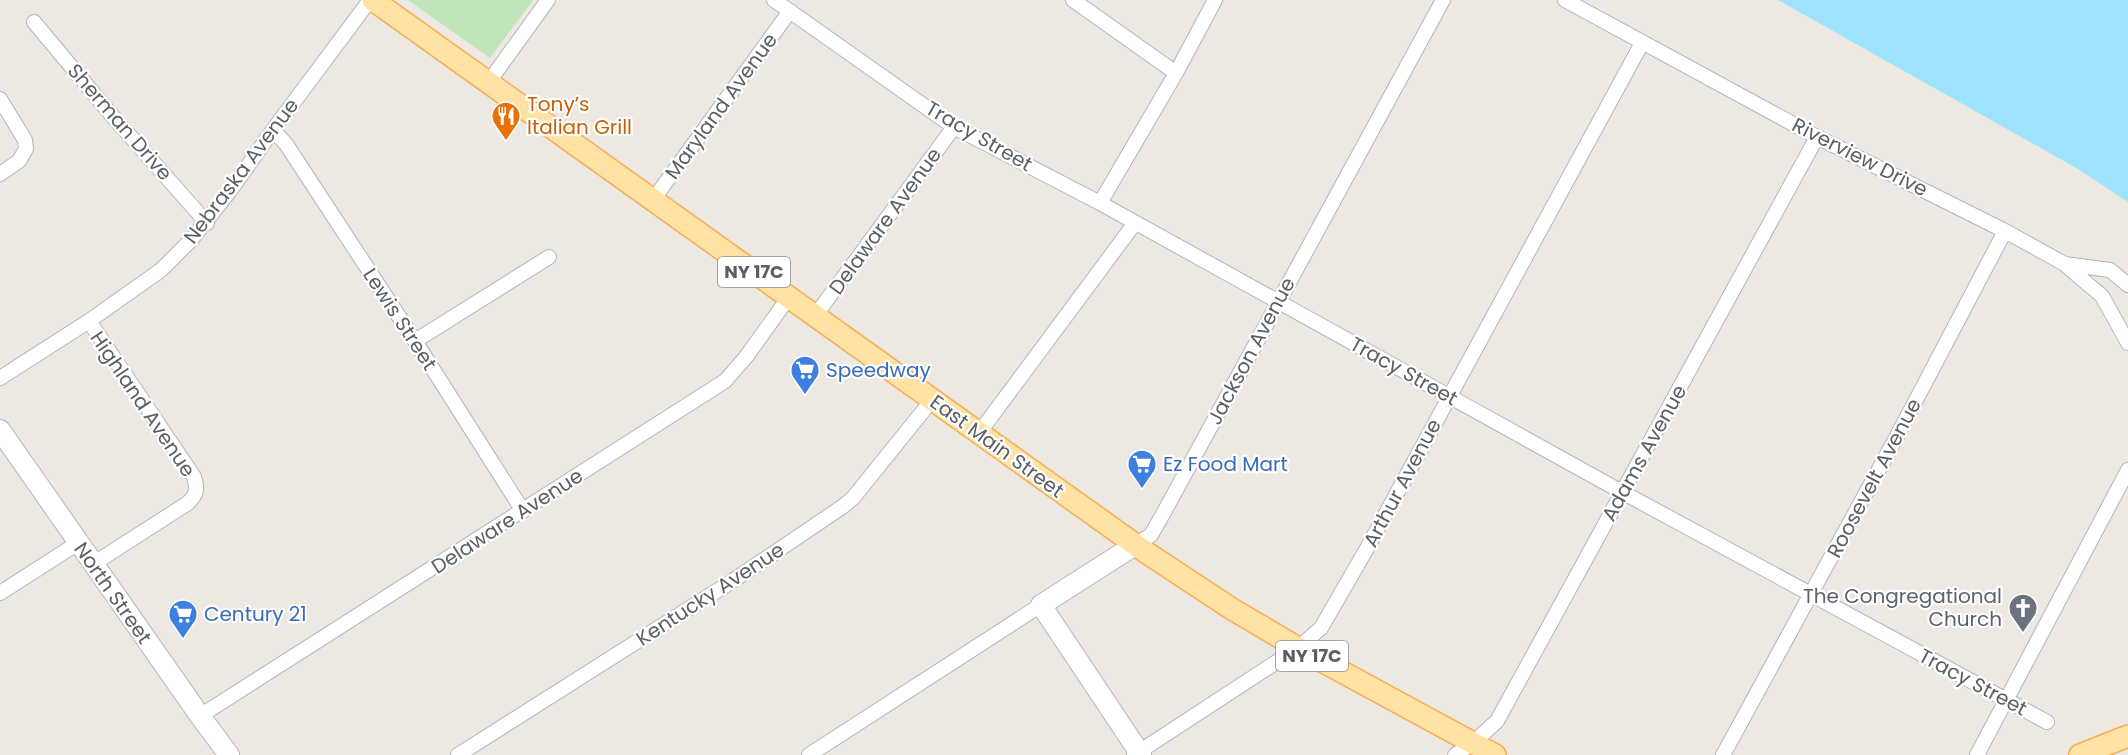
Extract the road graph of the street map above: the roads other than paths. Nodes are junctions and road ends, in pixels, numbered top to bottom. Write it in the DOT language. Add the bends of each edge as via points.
graph roads {
  1 [pos="371,0"];
  2 [pos="548,0"];
  3 [pos="774,0"];
  4 [pos="1073,0"];
  5 [pos="1215,0"];
  6 [pos="1443,0"];
  7 [pos="1565,0"];
  8 [pos="790,11"];
  9 [pos="33,22"];
  10 [pos="1642,43"];
  11 [pos="1176,73"];
  12 [pos="489,83"];
  13 [pos="0,99"];
  14 [pos="954,127"];
  15 [pos="273,130"];
  16 [pos="1817,136"];
  17 [pos="0,174"];
  18 [pos="653,200"];
  19 [pos="1100,203"];
  20 [pos="207,222"];
  21 [pos="1135,223"];
  22 [pos="2005,231"];
  23 [pos="549,257"];
  24 [pos="2063,263"];
  25 [pos="2128,285"];
  26 [pos="789,297"];
  27 [pos="1277,301"];
  28 [pos="815,316"];
  29 [pos="89,321"];
  30 [pos="415,341"];
  31 [pos="2128,344"];
  32 [pos="0,378"];
  33 [pos="1449,396"];
  34 [pos="932,400"];
  35 [pos="0,430"];
  36 [pos="979,433"];
  37 [pos="2128,470"];
  38 [pos="1622,492"];
  39 [pos="523,511"];
  40 [pos="78,543"];
  41 [pos="1135,545"];
  42 [pos="93,564"];
  43 [pos="0,593"];
  44 [pos="1811,595"];
  45 [pos="1041,605"];
  46 [pos="1298,648"];
  47 [pos="2005,700"];
  48 [pos="200,716"];
  49 [pos="2047,722"];
  50 [pos="2128,736"];
  51 [pos="1473,743"];
  52 [pos="1138,754"];
  53 [pos="229,755"];
  54 [pos="458,755"];
  55 [pos="809,755"];
  56 [pos="1455,755"];
  57 [pos="1495,755"];
  58 [pos="1723,755"];
  59 [pos="1977,755"];
  60 [pos="2080,755"];
  1 -- 12 [label="main road, East Main Street / NY 17C"];
  1 -- 15 [label="street, Nebraska Avenue"];
  2 -- 12 [label="street"];
  3 -- 8 [label="street, Tracy Street"];
  4 -- 11 [label="street"];
  5 -- 11 [label="street"];
  6 -- 27 [label="street, Jackson Avenue"];
  7 -- 10 [label="street, Riverview Drive"];
  8 -- 14 [label="street, Tracy Street"];
  8 -- 18 [label="street, Maryland Avenue"];
  9 -- 20 [label="street, Sherman Drive"];
  10 -- 16 [label="street, Riverview Drive"];
  10 -- 33 [label="street, Arthur Avenue"];
  11 -- 19 [label="street"];
  12 -- 18 [label="main road, East Main Street / NY 17C"];
  13 -- 17 [label="street" via="25,140 26,149 19,161"];
  14 -- 19 [label="street, Tracy Street"];
  14 -- 28 [label="street, Delaware Avenue"];
  15 -- 20 [label="street, Nebraska Avenue"];
  15 -- 30 [label="street, Lewis Street"];
  16 -- 22 [label="street, Riverview Drive"];
  16 -- 38 [label="street, Adams Avenue"];
  18 -- 26 [label="main road, East Main Street / NY 17C"];
  19 -- 21 [label="street, Tracy Street"];
  20 -- 29 [label="street, Nebraska Avenue" via="161,270"];
  21 -- 27 [label="street, Tracy Street"];
  21 -- 36 [label="street"];
  22 -- 24 [label="street, Riverview Drive"];
  22 -- 44 [label="street, Roosevelt Avenue"];
  23 -- 30 [label="street"];
  24 -- 25 [label="street" via="2110,270"];
  24 -- 31 [label="street, Riverview Drive" via="2102,296"];
  26 -- 28 [label="main road, East Main Street / NY 17C"];
  26 -- 39 [label="street, Delaware Avenue" via="725,381"];
  27 -- 33 [label="street, Tracy Street"];
  27 -- 41 [label="street, Jackson Avenue" via="1151,535"];
  28 -- 34 [label="main road, East Main Street / NY 17C"];
  29 -- 32 [label="street, Nebraska Avenue"];
  29 -- 42 [label="street, Highland Avenue" via="197,487 196,495 188,503"];
  30 -- 39 [label="street, Lewis Street"];
  33 -- 38 [label="street, Tracy Street"];
  33 -- 46 [label="street, Arthur Avenue" via="1321,628"];
  34 -- 36 [label="main road, East Main Street / NY 17C"];
  34 -- 54 [label="street, Kentucky Avenue" via="842,507"];
  35 -- 40 [label="street, North Street"];
  36 -- 41 [label="main road, East Main Street / NY 17C"];
  37 -- 47 [label="street"];
  38 -- 44 [label="street, Tracy Street"];
  38 -- 51 [label="street, Adams Avenue" via="1497,721"];
  39 -- 48 [label="street, Delaware Avenue"];
  40 -- 42 [label="street, North Street"];
  40 -- 43 [label="street"];
  41 -- 45 [label="street, Jackson Avenue"];
  41 -- 46 [label="main road, East Main Street / NY 17C"];
  42 -- 48 [label="street, North Street"];
  44 -- 47 [label="street, Tracy Street"];
  44 -- 58 [label="street, Roosevelt Avenue"];
  45 -- 52 [label="street"];
  45 -- 55 [label="street, Jackson Avenue"];
  46 -- 51 [label="main road, East Main Street / NY 17C"];
  46 -- 52 [label="street, Arthur Avenue"];
  47 -- 49 [label="street, Tracy Street"];
  47 -- 59 [label="street"];
  48 -- 53 [label="street, North Street"];
  50 -- 60 [label="main road"];
  51 -- 56 [label="street, Adams Avenue"];
  51 -- 57 [label="main road, East Main Street / NY 17C"];
}
